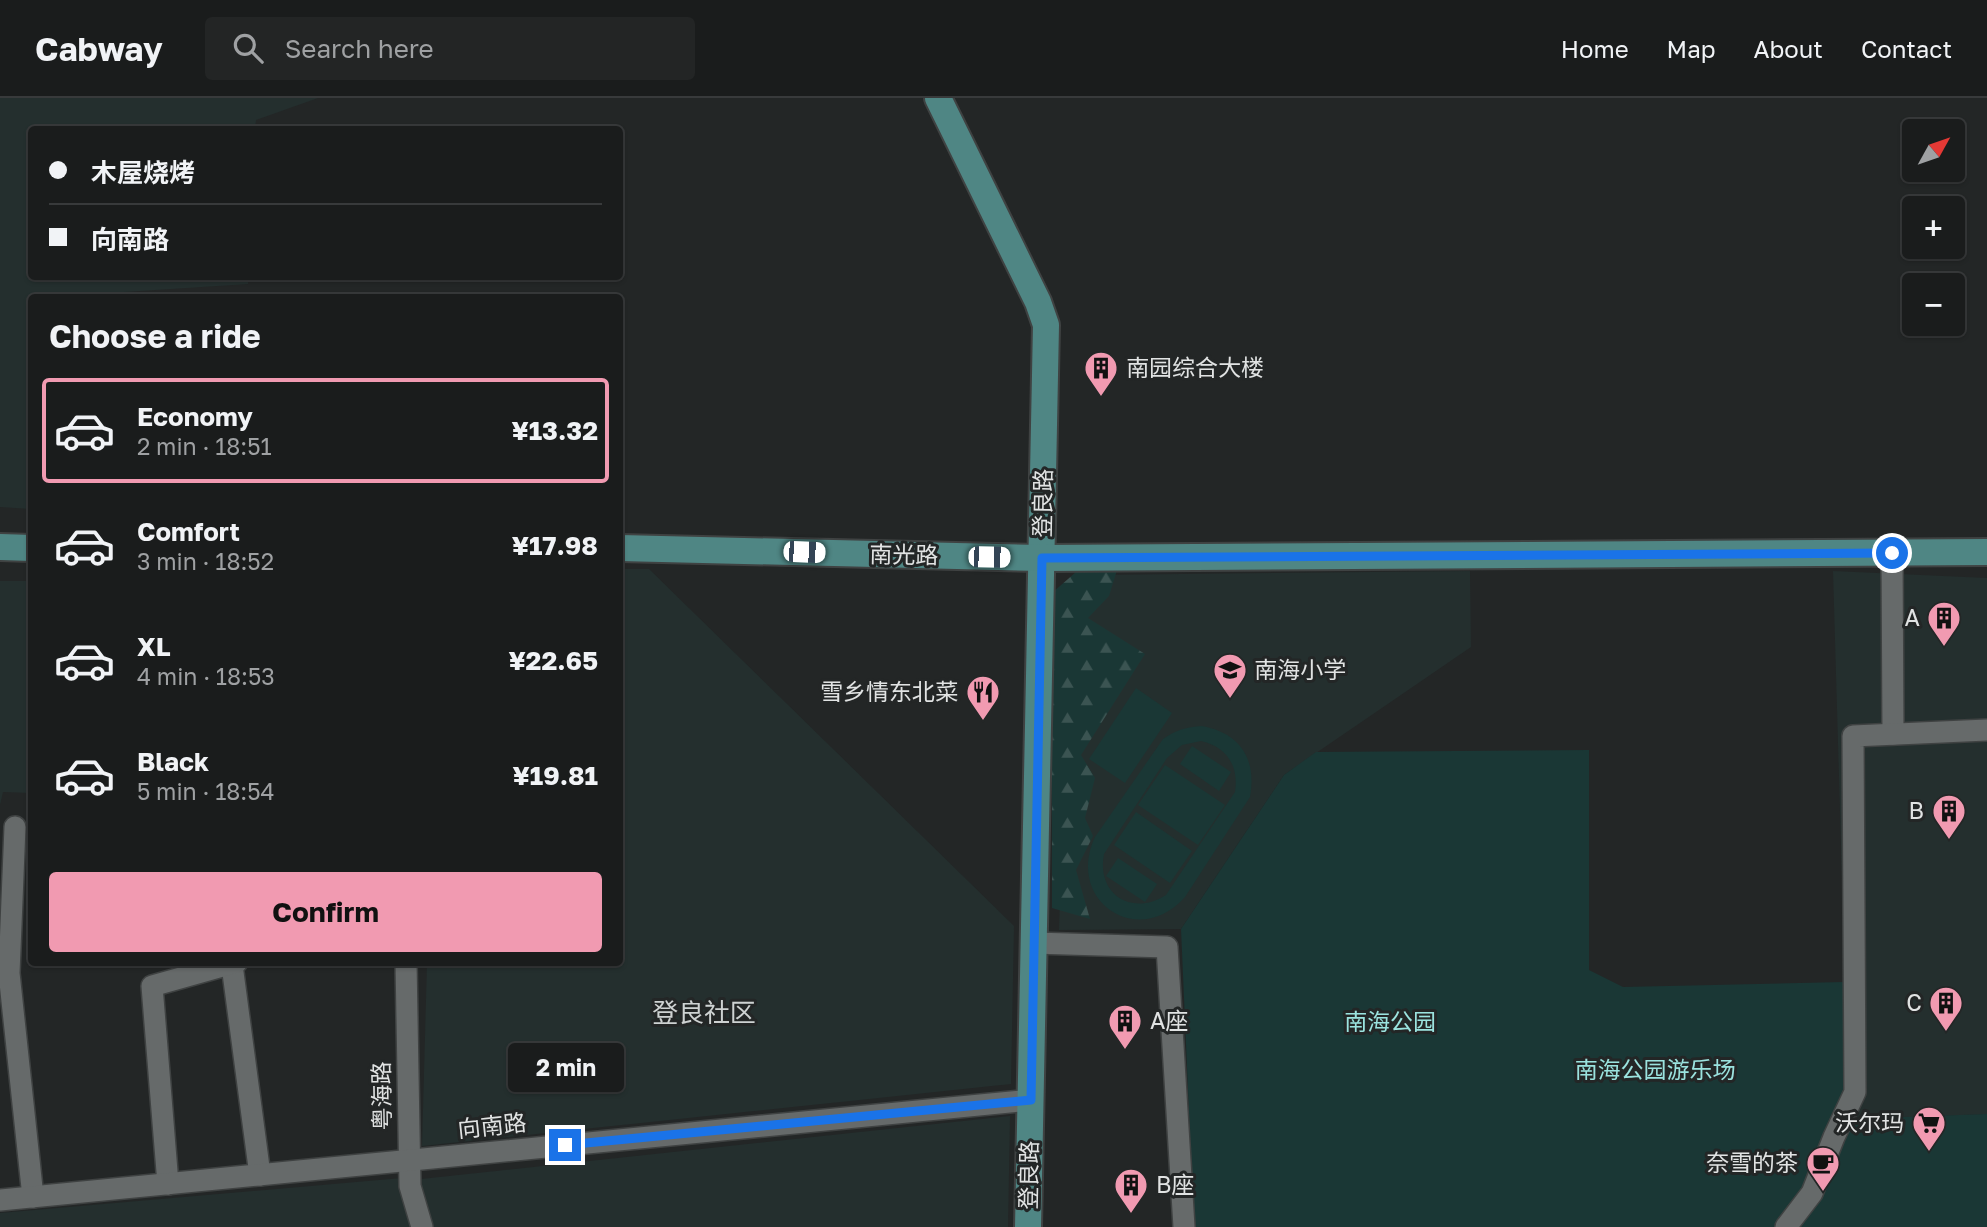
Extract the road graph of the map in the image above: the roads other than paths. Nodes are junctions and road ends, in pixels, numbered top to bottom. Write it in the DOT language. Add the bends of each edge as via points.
graph roads {
  1 [pos="939,98"];
  2 [pos="0,547"];
  3 [pos="28,548"];
  4 [pos="623,548"];
  5 [pos="1987,552"];
  6 [pos="1892,553"];
  7 [pos="1042,558"];
  8 [pos="1987,730"];
  9 [pos="1893,734"];
  10 [pos="15,827"];
  11 [pos="1034,943"];
  12 [pos="227,966"];
  13 [pos="235,966"];
  14 [pos="406,966"];
  15 [pos="9,1059"];
  16 [pos="1031,1100"];
  17 [pos="409,1160"];
  18 [pos="260,1175"];
  19 [pos="168,1184"];
  20 [pos="33,1197"];
  21 [pos="0,1200"];
  22 [pos="422,1227"];
  23 [pos="1028,1227"];
  24 [pos="1184,1227"];
  25 [pos="1786,1227"];
  1 -- 7 [label="main road, 登良路" via="1046,326"];
  2 -- 3 [label="main road"];
  4 -- 7 [label="main road, 南光路"];
  5 -- 6 [label="main road, 南光路"];
  6 -- 7 [label="main road, 南光路"];
  6 -- 9 [label="street"];
  7 -- 11 [label="main road, 登良路"];
  8 -- 9 [label="street"];
  9 -- 25 [label="street" via="1853,736 1855,1092 1812,1193"];
  10 -- 15 [label="street"];
  11 -- 16 [label="main road, 登良路"];
  11 -- 24 [label="street" via="1167,947"];
  12 -- 19 [label="street" via="152,986"];
  13 -- 18 [label="street"];
  14 -- 17 [label="street, 粤海路"];
  15 -- 20 [label="street"];
  16 -- 17 [label="street, 向南路"];
  16 -- 23 [label="main road, 登良路"];
  17 -- 18 [label="street, 向南路"];
  17 -- 22 [label="street, 粤海路" via="410,1186"];
  18 -- 19 [label="street, 向南路"];
  19 -- 20 [label="street, 向南路"];
  20 -- 21 [label="street, 向南路"];
}
